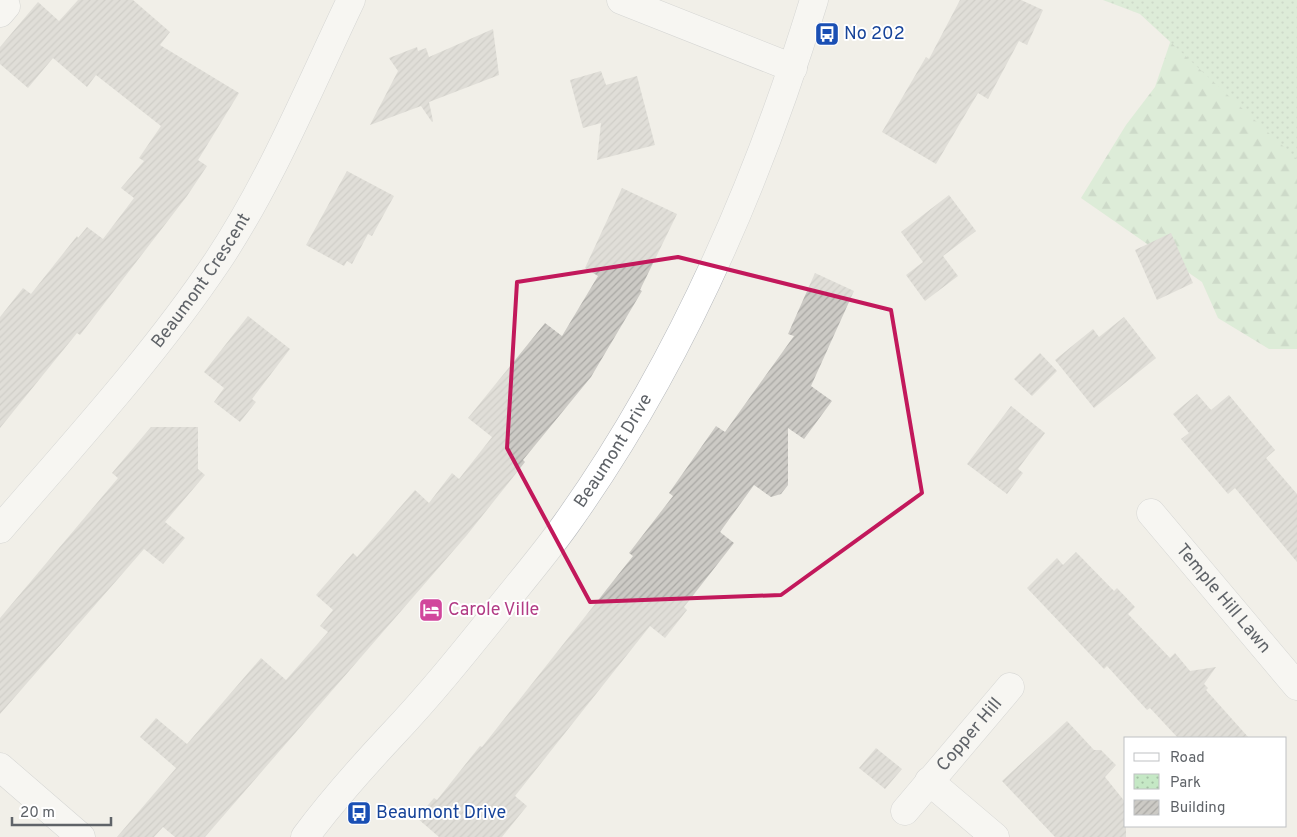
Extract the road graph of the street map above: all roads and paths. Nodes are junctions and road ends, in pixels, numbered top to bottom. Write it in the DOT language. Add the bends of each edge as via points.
graph roads {
  1 [pos="351,0"];
  2 [pos="621,0"];
  3 [pos="814,0"];
  4 [pos="792,68"];
  5 [pos="1151,513"];
  6 [pos="0,528"];
  7 [pos="1297,686"];
  8 [pos="1010,687"];
  9 [pos="0,767"];
  10 [pos="929,781"];
  11 [pos="904,811"];
  12 [pos="81,837"];
  13 [pos="305,837"];
  14 [pos="995,837"];
  1 -- 6 [label="street, Beaumont Crescent" via="277,154 216,263 132,373"];
  2 -- 4 [label="street"];
  3 -- 4 [label="street, Beaumont Drive"];
  4 -- 13 [label="street, Beaumont Drive" via="738,208 697,300 652,388 608,462 567,523 512,593"];
  5 -- 7 [label="street, Temple Hill Lawn"];
  8 -- 10 [label="street, Copper Hill"];
  9 -- 12 [label="street"];
  10 -- 11 [label="street, Copper Hill"];
  10 -- 14 [label="street, Copper Hill"];
}
